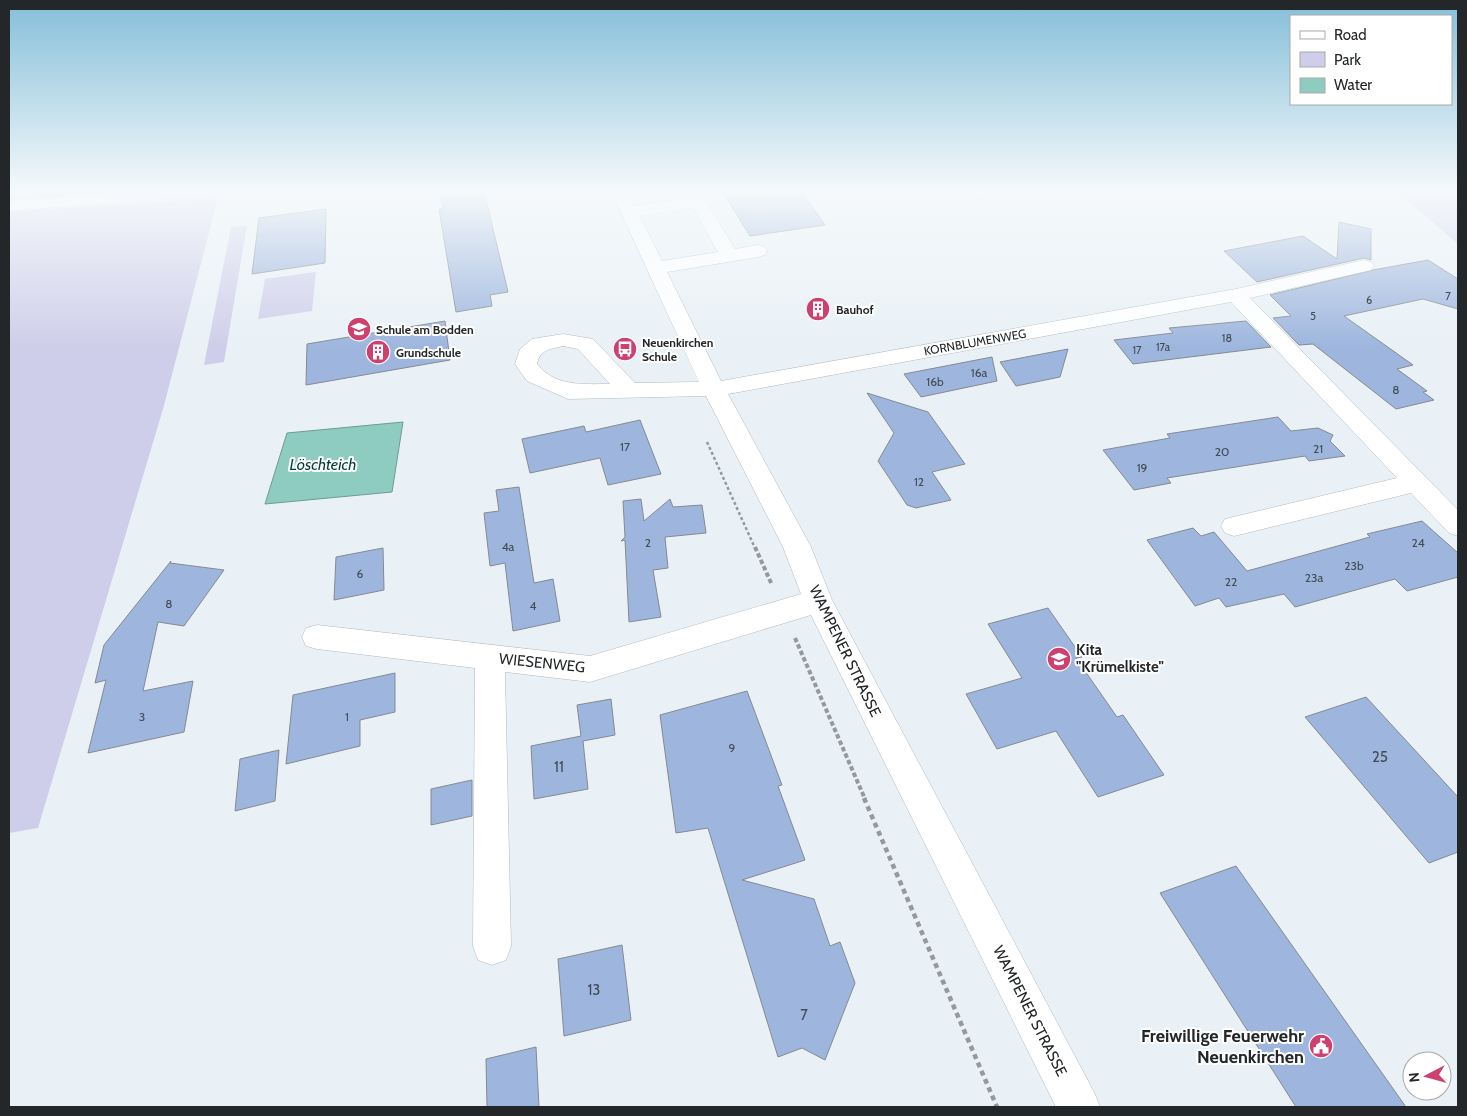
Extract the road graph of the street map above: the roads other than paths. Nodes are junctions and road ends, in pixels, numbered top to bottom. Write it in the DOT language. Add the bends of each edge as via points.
graph roads {
  1 [pos="644,243"];
  2 [pos="722,243"];
  3 [pos="758,251"];
  4 [pos="730,256"];
  5 [pos="1364,266"];
  6 [pos="656,268"];
  7 [pos="1236,295"];
  8 [pos="708,389"];
  9 [pos="629,391"];
  10 [pos="1416,483"];
  11 [pos="1234,526"];
  12 [pos="1458,526"];
  13 [pos="818,601"];
  14 [pos="317,637"];
  15 [pos="490,657"];
  16 [pos="492,946"];
  17 [pos="1079,1107"];
  1 -- 6 [label="street, WAMPENER STRASSE"];
  2 -- 4 [label="street"];
  3 -- 4 [label="street"];
  4 -- 6 [label="street"];
  5 -- 7 [label="street, KORNBLUMENWEG"];
  6 -- 8 [label="street, WAMPENER STRASSE"];
  7 -- 8 [label="street, KORNBLUMENWEG"];
  7 -- 10 [label="street"];
  8 -- 9 [label="street, KORNBLUMENWEG"];
  8 -- 13 [label="street, WAMPENER STRASSE" via="797,547"];
  10 -- 11 [label="street"];
  10 -- 12 [label="street"];
  13 -- 15 [label="street, WIESENWEG" via="590,669"];
  13 -- 17 [label="street, WAMPENER STRASSE"];
  14 -- 15 [label="street, WIESENWEG"];
  15 -- 16 [label="street"];
}
